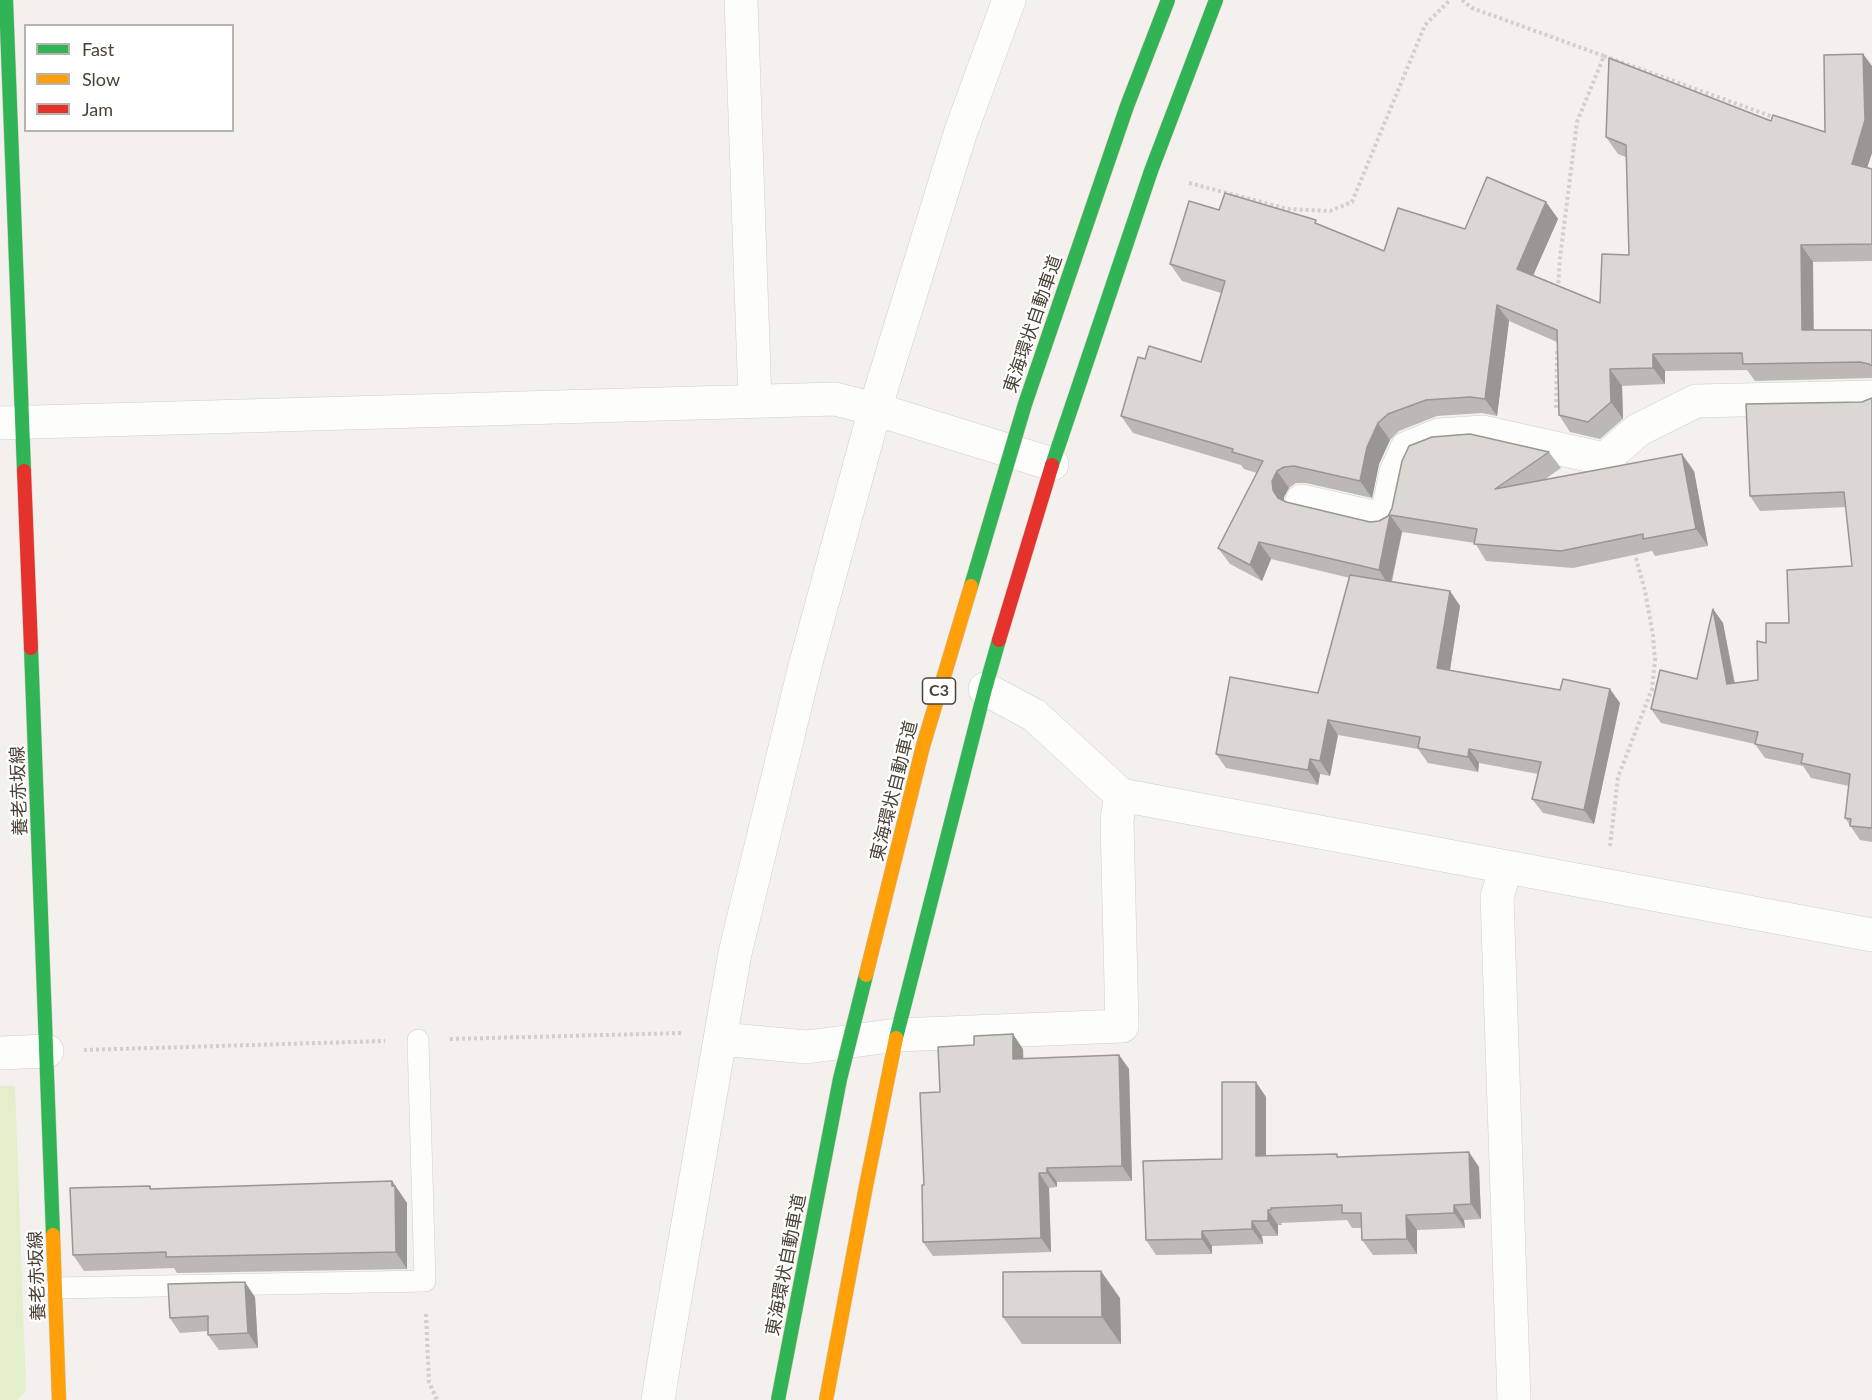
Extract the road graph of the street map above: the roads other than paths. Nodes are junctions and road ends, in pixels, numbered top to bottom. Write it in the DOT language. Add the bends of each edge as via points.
graph roads {
  1 [pos="6,0"];
  2 [pos="741,0"];
  3 [pos="1009,0"];
  4 [pos="1167,0"];
  5 [pos="1216,0"];
  6 [pos="1872,397"];
  7 [pos="755,402"];
  8 [pos="875,409"];
  9 [pos="11,422"];
  10 [pos="1052,464"];
  11 [pos="1302,501"];
  12 [pos="985,689"];
  13 [pos="1121,795"];
  14 [pos="1506,867"];
  15 [pos="1872,935"];
  16 [pos="897,1035"];
  17 [pos="721,1039"];
  18 [pos="418,1040"];
  19 [pos="47,1051"];
  20 [pos="0,1053"];
  21 [pos="56,1288"];
  22 [pos="59,1400"];
  23 [pos="658,1400"];
  24 [pos="778,1400"];
  25 [pos="826,1400"];
  26 [pos="1514,1400"];
  1 -- 9 [label="main road, 養老赤坂線"];
  2 -- 7 [label="street"];
  3 -- 8 [label="street" via="960,134"];
  4 -- 24 [label="main road, 東海環状自動車道 / C3, bridge" via="1024,404 923,746 840,1079"];
  5 -- 10 [label="main road" via="1151,171"];
  6 -- 11 [label="street" via="1696,401 1638,430 1605,459 1484,432 1439,435 1407,448 1396,472 1386,520"];
  7 -- 8 [label="street" via="835,399"];
  7 -- 9 [label="street"];
  8 -- 10 [label="street"];
  8 -- 17 [label="street" via="802,677 735,953"];
  9 -- 19 [label="main road, 養老赤坂線"];
  10 -- 12 [label="main road"];
  12 -- 13 [label="street" via="1034,715"];
  12 -- 16 [label="main road"];
  13 -- 14 [label="street"];
  13 -- 16 [label="street" via="1117,820 1122,1026"];
  14 -- 15 [label="street"];
  14 -- 26 [label="street" via="1497,897"];
  16 -- 17 [label="street" via="807,1047"];
  16 -- 25 [label="main road"];
  17 -- 23 [label="street"];
  18 -- 21 [label="lane" via="424,1281"];
  19 -- 20 [label="street"];
  19 -- 21 [label="main road, 養老赤坂線"];
  21 -- 22 [label="main road, 養老赤坂線"];
}
